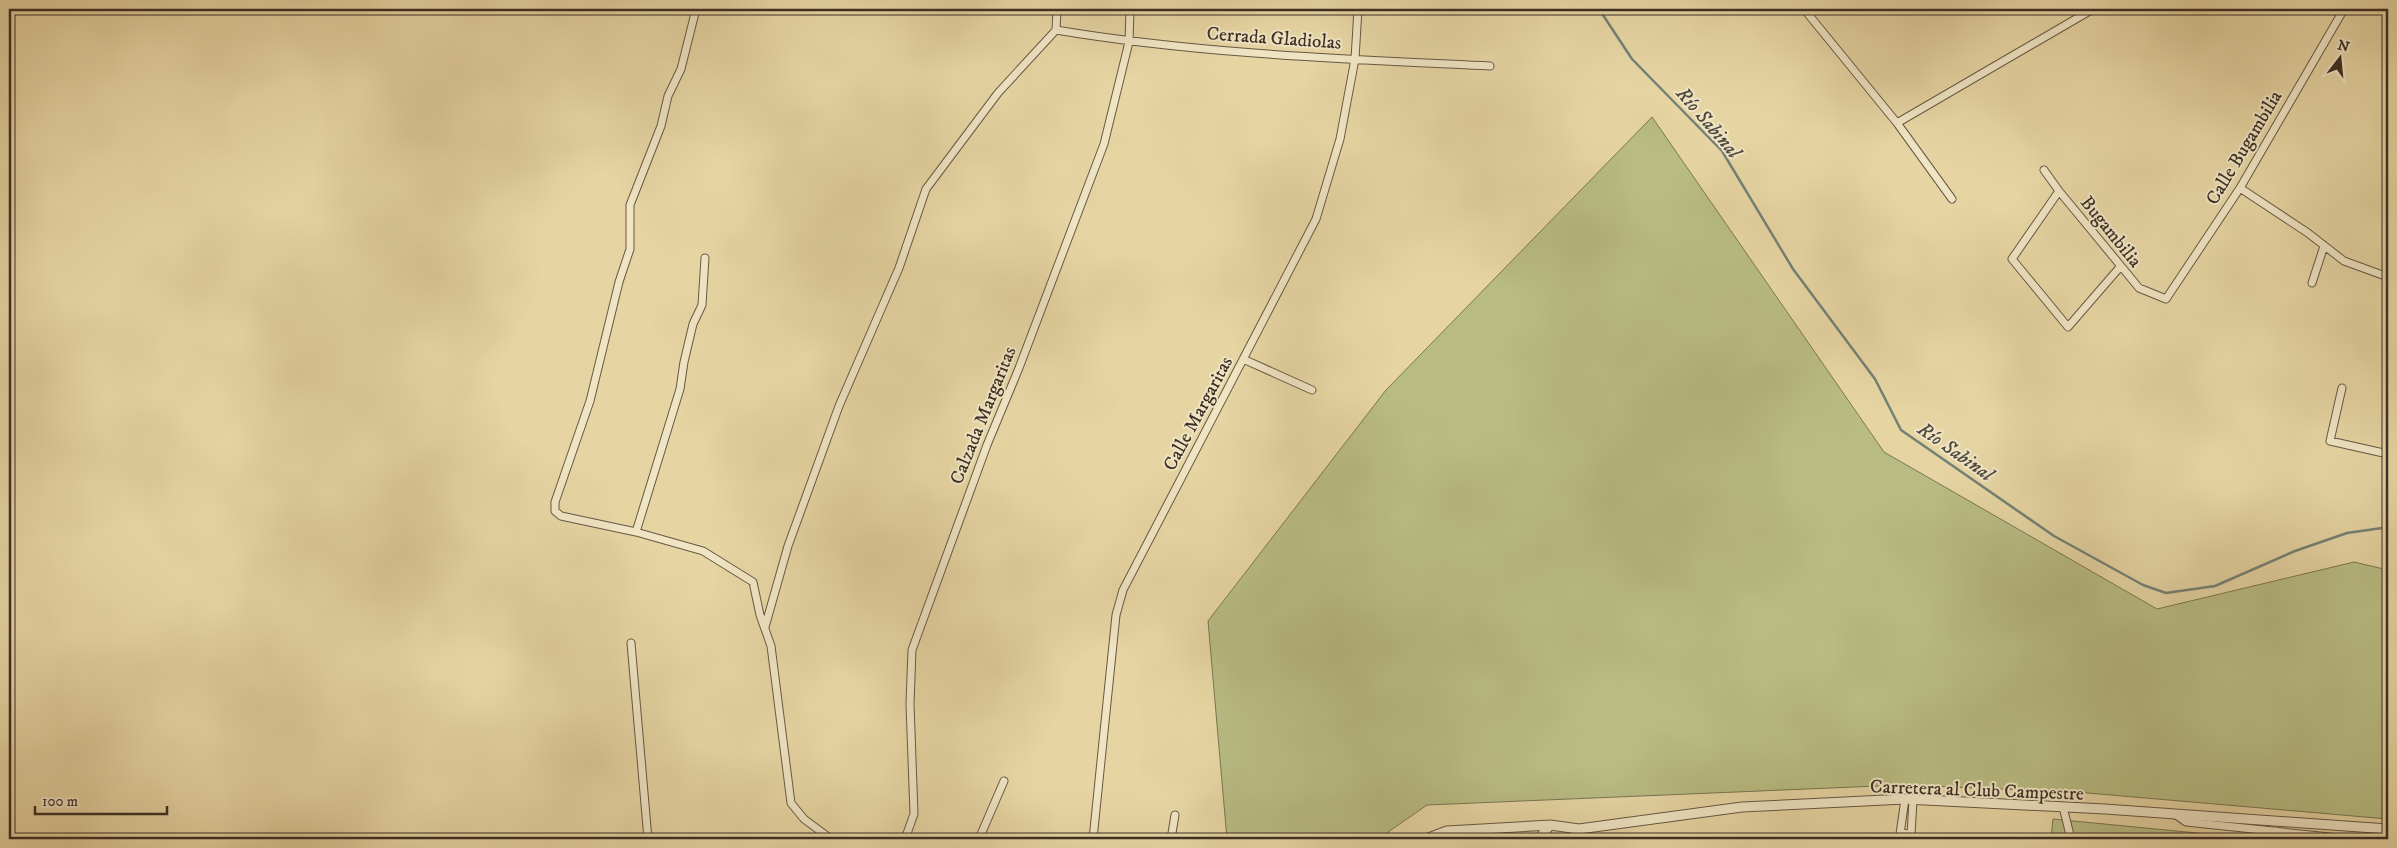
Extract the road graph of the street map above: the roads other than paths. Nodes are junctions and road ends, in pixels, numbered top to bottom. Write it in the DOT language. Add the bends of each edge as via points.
graph roads {
  1 [pos="696,9"];
  2 [pos="1056,9"];
  3 [pos="1130,9"];
  4 [pos="1358,9"];
  5 [pos="1804,9"];
  6 [pos="2093,9"];
  7 [pos="2344,9"];
  8 [pos="1056,30"];
  9 [pos="1129,42"];
  10 [pos="1356,59"];
  11 [pos="1490,66"];
  12 [pos="1897,123"];
  13 [pos="2044,170"];
  14 [pos="2240,188"];
  15 [pos="2059,191"];
  16 [pos="1952,199"];
  17 [pos="2324,246"];
  18 [pos="705,258"];
  19 [pos="2120,267"];
  20 [pos="2388,277"];
  21 [pos="2312,283"];
  22 [pos="2166,299"];
  23 [pos="1243,359"];
  24 [pos="2342,388"];
  25 [pos="1312,390"];
  26 [pos="2388,454"];
  27 [pos="636,532"];
  28 [pos="765,628"];
  29 [pos="631,643"];
  30 [pos="1004,781"];
  31 [pos="1909,799"];
  32 [pos="2063,807"];
  33 [pos="2176,814"];
  34 [pos="1175,815"];
  35 [pos="1550,825"];
  36 [pos="1579,829"];
  37 [pos="2388,829"];
  38 [pos="2276,831"];
  39 [pos="1898,837"];
  40 [pos="1913,837"];
  41 [pos="648,839"];
  42 [pos="831,839"];
  43 [pos="905,839"];
  44 [pos="979,839"];
  45 [pos="1094,839"];
  46 [pos="1171,839"];
  47 [pos="1426,839"];
  48 [pos="1542,839"];
  49 [pos="1573,839"];
  50 [pos="2071,839"];
  51 [pos="2276,839"];
  52 [pos="2349,839"];
  1 -- 27 [label="street" via="681,69 668,96 661,126 630,205 630,249 590,401 555,502 555,511 561,516"];
  2 -- 8 [label="street"];
  3 -- 9 [label="street, Calzada Margaritas"];
  4 -- 10 [label="street, Calle Margaritas"];
  5 -- 12 [label="street"];
  6 -- 12 [label="street"];
  7 -- 14 [label="street, Calle Bugambilia"];
  8 -- 9 [label="street, Cerrada Gladiolas"];
  8 -- 28 [label="street" via="998,92 926,189 899,268 832,424 788,546"];
  9 -- 10 [label="street, Cerrada Gladiolas"];
  9 -- 43 [label="street, Calzada Margaritas" via="1104,144 1019,368 986,445 912,650 910,704 914,814"];
  10 -- 11 [label="street, Cerrada Gladiolas"];
  10 -- 23 [label="street, Calle Margaritas" via="1340,139 1316,219"];
  12 -- 16 [label="street"];
  13 -- 15 [label="street, Bugambilia"];
  14 -- 17 [label="street"];
  14 -- 22 [label="street, Calle Bugambilia"];
  15 -- 19 [label="street, Bugambilia"];
  15 -- 19 [label="street" via="2012,259 2068,327"];
  17 -- 20 [label="street" via="2344,261"];
  17 -- 21 [label="street"];
  18 -- 27 [label="street" via="702,305"];
  19 -- 22 [label="street, Bugambilia" via="2139,288"];
  23 -- 25 [label="street"];
  23 -- 45 [label="street, Calle Margaritas" via="1123,590 1116,615"];
  24 -- 26 [label="street" via="2330,441"];
  27 -- 28 [label="street" via="703,551 753,582"];
  28 -- 42 [label="street" via="771,646 791,803 804,819"];
  29 -- 41 [label="street"];
  30 -- 44 [label="street"];
  31 -- 32 [label="street, Carretera al Club Campestre"];
  31 -- 36 [label="street, Carretera al Club Campestre" via="1742,807"];
  31 -- 39 [label="street"];
  31 -- 40 [label="street"];
  32 -- 33 [label="street, Carretera al Club Campestre"];
  32 -- 50 [label="street"];
  33 -- 37 [label="street, Carretera al Club Campestre"];
  33 -- 38 [label="street" via="2186,822"];
  34 -- 46 [label="street"];
  35 -- 36 [label="street, Carretera al Club Campestre"];
  35 -- 47 [label="street, Carretera al Club Campestre" via="1447,831"];
  35 -- 48 [label="street"];
  36 -- 49 [label="street"];
  38 -- 51 [label="street"];
  38 -- 52 [label="street"];
  39 -- 40 [label="street"];
}
